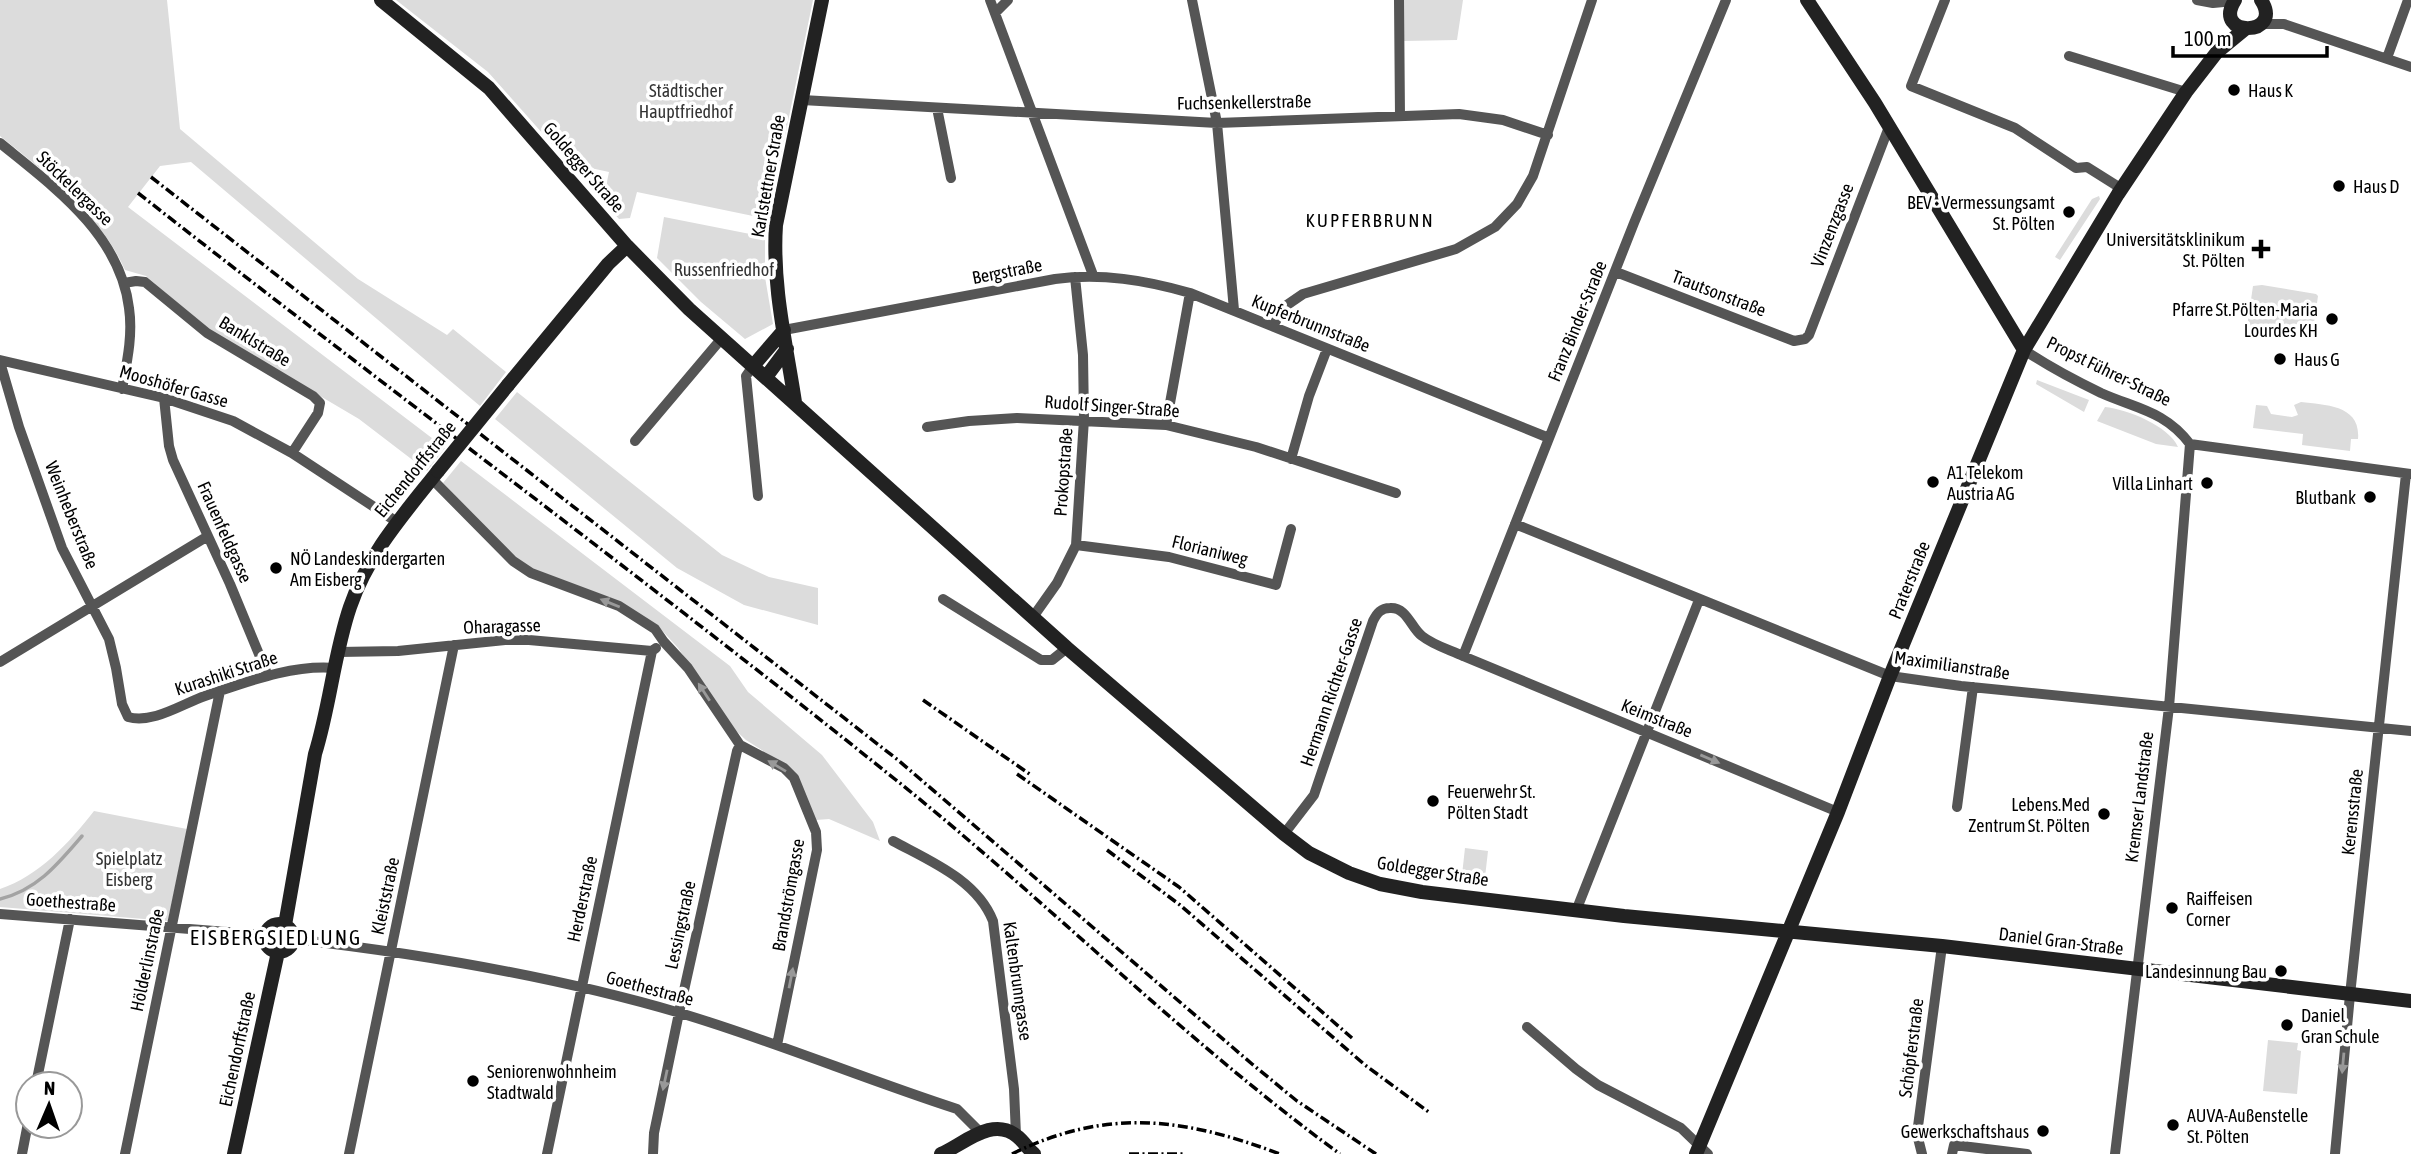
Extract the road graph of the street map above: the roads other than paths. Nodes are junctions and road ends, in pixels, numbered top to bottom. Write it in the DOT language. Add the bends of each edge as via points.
graph roads {
  1 [pos="381,0"];
  2 [pos="822,0"];
  3 [pos="990,0"];
  4 [pos="1009,0"];
  5 [pos="1192,0"];
  6 [pos="1399,0"];
  7 [pos="1592,0"];
  8 [pos="1726,0"];
  9 [pos="1807,0"];
  10 [pos="1945,0"];
  11 [pos="2197,0"];
  12 [pos="2408,0"];
  13 [pos="2262,2"];
  14 [pos="2233,8"];
  15 [pos="995,13"];
  16 [pos="2261,24"];
  17 [pos="2284,24"];
  18 [pos="2245,29"];
  19 [pos="2217,52"];
  20 [pos="2069,56"];
  21 [pos="2387,58"];
  22 [pos="2411,67"];
  23 [pos="2186,92"];
  24 [pos="802,100"];
  25 [pos="937,108"];
  26 [pos="1032,113"];
  27 [pos="1400,116"];
  28 [pos="1217,123"];
  29 [pos="1889,127"];
  30 [pos="1548,135"];
  31 [pos="0,143"];
  32 [pos="951,178"];
  33 [pos="2122,189"];
  34 [pos="627,246"];
  35 [pos="1616,272"];
  36 [pos="1093,275"];
  37 [pos="1074,276"];
  38 [pos="124,283"];
  39 [pos="1190,293"];
  40 [pos="1234,310"];
  41 [pos="1273,326"];
  42 [pos="784,330"];
  43 [pos="1809,335"];
  44 [pos="722,338"];
  45 [pos="787,349"];
  46 [pos="1327,349"];
  47 [pos="2024,349"];
  48 [pos="0,361"];
  49 [pos="754,366"];
  50 [pos="766,377"];
  51 [pos="122,388"];
  52 [pos="164,398"];
  53 [pos="795,402"];
  54 [pos="1084,419"];
  55 [pos="1166,425"];
  56 [pos="927,427"];
  57 [pos="1549,438"];
  58 [pos="635,441"];
  59 [pos="2190,444"];
  60 [pos="292,453"];
  61 [pos="1291,458"];
  62 [pos="2409,474"];
  63 [pos="435,475"];
  64 [pos="1396,493"];
  65 [pos="758,496"];
  66 [pos="397,522"];
  67 [pos="1515,524"];
  68 [pos="1291,529"];
  69 [pos="208,536"];
  70 [pos="1076,545"];
  71 [pos="943,599"];
  72 [pos="1699,600"];
  73 [pos="92,608"];
  74 [pos="1033,617"];
  75 [pos="664,642"];
  76 [pos="454,645"];
  77 [pos="1067,648"];
  78 [pos="652,651"];
  79 [pos="339,652"];
  80 [pos="1463,656"];
  81 [pos="0,661"];
  82 [pos="336,668"];
  83 [pos="268,676"];
  84 [pos="1890,676"];
  85 [pos="1973,687"];
  86 [pos="220,691"];
  87 [pos="2169,707"];
  88 [pos="128,717"];
  89 [pos="2379,727"];
  90 [pos="2411,731"];
  91 [pos="1647,733"];
  92 [pos="740,745"];
  93 [pos="1957,807"];
  94 [pos="1838,812"];
  95 [pos="1284,834"];
  96 [pos="893,841"];
  97 [pos="1576,911"];
  98 [pos="0,914"];
  99 [pos="70,919"];
  100 [pos="285,925"];
  101 [pos="172,928"];
  102 [pos="1789,930"];
  103 [pos="266,935"];
  104 [pos="293,939"];
  105 [pos="1942,946"];
  106 [pos="392,950"];
  107 [pos="278,952"];
  108 [pos="2137,971"];
  109 [pos="581,988"];
  110 [pos="2350,995"];
  111 [pos="2411,1001"];
  112 [pos="679,1013"];
  113 [pos="1527,1027"];
  114 [pos="778,1045"];
  115 [pos="39,1070"];
  116 [pos="979,1131"];
  117 [pos="1016,1135"];
  118 [pos="1702,1151"];
  119 [pos="125,1154"];
  120 [pos="234,1154"];
  121 [pos="349,1154"];
  122 [pos="547,1154"];
  123 [pos="653,1154"];
  124 [pos="941,1154"];
  125 [pos="1034,1154"];
  126 [pos="1922,1154"];
  127 [pos="1952,1154"];
  128 [pos="2027,1154"];
  129 [pos="2115,1154"];
  130 [pos="2335,1154"];
  1 -- 34 [label="main road, Goldegger Straße" via="489,88"];
  2 -- 24 [label="main road, Karlstettner Straße"];
  3 -- 15 [label="street"];
  4 -- 15 [label="street"];
  5 -- 28 [label="street, Kupferbrunnstraße"];
  6 -- 27 [label="street"];
  7 -- 30 [label="street"];
  8 -- 35 [label="street, Franz Binder-Straße"];
  9 -- 29 [label="main road, Propst Führer-Straße"];
  10 -- 33 [label="street" via="1911,86 2015,128 2076,168 2087,167"];
  11 -- 14 [label="street"];
  12 -- 21 [label="street"];
  13 -- 16 [label="main road"];
  13 -- 17 [label="street"];
  14 -- 18 [label="main road" via="2238,26"];
  14 -- 19 [label="main road, Praterstraße"];
  15 -- 26 [label="street"];
  16 -- 17 [label="street"];
  16 -- 18 [label="main road"];
  17 -- 21 [label="street"];
  18 -- 19 [label="main road, Praterstraße"];
  19 -- 23 [label="main road, Praterstraße"];
  20 -- 23 [label="street"];
  21 -- 22 [label="street"];
  23 -- 33 [label="main road, Praterstraße"];
  24 -- 25 [label="street, Fuchsenkellerstraße"];
  24 -- 42 [label="main road, Karlstettner Straße" via="776,225 775,272"];
  25 -- 26 [label="street, Fuchsenkellerstraße"];
  25 -- 32 [label="street"];
  26 -- 28 [label="street, Fuchsenkellerstraße"];
  26 -- 36 [label="street"];
  27 -- 28 [label="street, Fuchsenkellerstraße"];
  27 -- 30 [label="street, Fuchsenkellerstraße" via="1459,114 1503,120"];
  28 -- 40 [label="street, Kupferbrunnstraße"];
  29 -- 43 [label="street, Vinzenzgasse"];
  29 -- 47 [label="main road, Propst Führer-Straße"];
  30 -- 41 [label="street" via="1517,204 1495,227 1456,249 1303,294 1284,307"];
  31 -- 38 [label="street, Stöckelergasse" via="96,230"];
  33 -- 47 [label="main road, Praterstraße"];
  34 -- 44 [label="main road, Goldegger Straße"];
  34 -- 63 [label="main road, Eichendorffstraße, bridge"];
  35 -- 43 [label="street, Trautsonstraße" via="1794,341"];
  35 -- 57 [label="street, Franz Binder-Straße"];
  36 -- 37 [label="street, Bergstraße"];
  36 -- 39 [label="street, Bergstraße" via="1134,279"];
  37 -- 42 [label="street, Bergstraße"];
  37 -- 54 [label="street, Prokopstraße"];
  38 -- 51 [label="street, Stöckelergasse" via="130,332"];
  38 -- 60 [label="street, Banklstraße" via="145,282 207,333 320,403"];
  39 -- 40 [label="street, Bergstraße"];
  39 -- 55 [label="street"];
  40 -- 41 [label="street, Kupferbrunnstraße"];
  41 -- 46 [label="street, Kupferbrunnstraße"];
  42 -- 45 [label="main road, Karlstettner Straße"];
  42 -- 49 [label="main road"];
  44 -- 49 [label="main road, Goldegger Straße"];
  44 -- 58 [label="street"];
  45 -- 50 [label="main road"];
  45 -- 53 [label="main road, Karlstettner Straße"];
  46 -- 57 [label="street, Kupferbrunnstraße"];
  46 -- 61 [label="street"];
  47 -- 59 [label="street, Propst Führer-Straße" via="2086,385 2158,414"];
  47 -- 84 [label="main road, Praterstraße"];
  48 -- 51 [label="street, Mooshöfer Gasse"];
  48 -- 73 [label="street, Weinheberstraße" via="62,548"];
  49 -- 50 [label="main road, Goldegger Straße"];
  49 -- 65 [label="street" via="747,376"];
  50 -- 53 [label="main road, Goldegger Straße"];
  51 -- 52 [label="street, Mooshöfer Gasse"];
  52 -- 60 [label="street, Mooshöfer Gasse" via="233,421"];
  52 -- 69 [label="street, Frauenfeldgasse" via="173,460"];
  53 -- 74 [label="main road, Goldegger Straße"];
  54 -- 55 [label="street, Rudolf Singer-Straße"];
  54 -- 56 [label="street, Rudolf Singer-Straße" via="1017,418"];
  54 -- 70 [label="street, Prokopstraße"];
  55 -- 61 [label="street, Rudolf Singer-Straße"];
  57 -- 67 [label="street, Franz Binder-Straße"];
  59 -- 62 [label="street"];
  59 -- 87 [label="street, Kremser Landstraße"];
  60 -- 66 [label="street, Mooshöfer Gasse"];
  61 -- 64 [label="street, Rudolf Singer-Straße"];
  62 -- 89 [label="street, Kerensstraße"];
  63 -- 66 [label="main road, Eichendorffstraße"];
  75 -- 63 [label="street, one-way" via="649,624 619,606 531,573 513,561"];
  66 -- 79 [label="main road, Eichendorffstraße" via="357,589"];
  67 -- 72 [label="street, Maximilianstraße"];
  67 -- 80 [label="street, Franz Binder-Straße"];
  68 -- 70 [label="street, Florianiweg" via="1276,586 1169,557"];
  69 -- 73 [label="street"];
  69 -- 83 [label="street, Frauenfeldgasse"];
  70 -- 74 [label="street, Prokopstraße"];
  71 -- 77 [label="street" via="1041,660 1052,660"];
  72 -- 84 [label="street, Maximilianstraße"];
  72 -- 91 [label="street"];
  73 -- 81 [label="street"];
  73 -- 88 [label="street, Weinheberstraße" via="108,639"];
  74 -- 77 [label="main road, Goldegger Straße"];
  75 -- 78 [label="street"];
  92 -- 75 [label="street, Brandströmgasse, one-way" via="688,668"];
  76 -- 78 [label="street, Oharagasse" via="529,640"];
  76 -- 79 [label="street, Oharagasse"];
  76 -- 106 [label="street, Kleiststraße"];
  77 -- 95 [label="main road, Goldegger Straße"];
  78 -- 109 [label="street, Herderstraße"];
  79 -- 82 [label="main road, Eichendorffstraße"];
  80 -- 91 [label="street, Keimstraße"];
  80 -- 95 [label="street, Hermann Richter-Gasse" via="1421,636 1399,609 1380,611 1314,796"];
  82 -- 83 [label="street, Kurashiki Straße" via="304,668"];
  82 -- 100 [label="main road, Eichendorffstraße" via="315,754"];
  83 -- 86 [label="street, Kurashiki Straße"];
  84 -- 85 [label="street, Maximilianstraße"];
  84 -- 94 [label="main road, Praterstraße"];
  85 -- 87 [label="street, Maximilianstraße"];
  85 -- 93 [label="street"];
  86 -- 88 [label="street, Kurashiki Straße" via="145,718"];
  86 -- 101 [label="street, Hölderlinstraße"];
  87 -- 89 [label="street, Maximilianstraße"];
  87 -- 108 [label="street, Kremser Landstraße"];
  89 -- 90 [label="street, Maximilianstraße"];
  89 -- 110 [label="street, Kerensstraße"];
  91 -- 94 [label="street, Keimstraße, one-way"];
  91 -- 97 [label="street"];
  92 -- 112 [label="street, Lessingstraße"];
  114 -- 92 [label="street, Brandströmgasse, one-way" via="817,840 794,778"];
  94 -- 102 [label="main road, Praterstraße"];
  95 -- 97 [label="main road, Goldegger Straße" via="1327,864 1380,884"];
  96 -- 117 [label="street, Kaltenbrunngasse" via="945,868 988,907 1014,1090"];
  97 -- 102 [label="main road, Goldegger Straße"];
  98 -- 99 [label="street, Goethestraße"];
  99 -- 101 [label="street, Goethestraße"];
  99 -- 115 [label="street"];
  100 -- 103 [label="main road" via="274,925"];
  100 -- 104 [label="main road"];
  101 -- 103 [label="street, Goethestraße"];
  101 -- 119 [label="street, Hölderlinstraße"];
  102 -- 105 [label="main road, Daniel Gran-Straße"];
  102 -- 118 [label="main road, Praterstraße"];
  103 -- 107 [label="main road" via="268,946"];
  104 -- 106 [label="street, Goethestraße"];
  104 -- 107 [label="main road" via="288,949"];
  105 -- 108 [label="main road, Daniel Gran-Straße"];
  105 -- 126 [label="street, Schöpferstraße" via="1917,1133"];
  106 -- 109 [label="street, Goethestraße"];
  106 -- 121 [label="street, Kleiststraße"];
  107 -- 120 [label="main road, Eichendorffstraße"];
  108 -- 110 [label="main road, Daniel Gran-Straße"];
  108 -- 129 [label="street, Kremser Landstraße"];
  109 -- 112 [label="street, Goethestraße"];
  109 -- 122 [label="street, Herderstraße"];
  110 -- 111 [label="main road, Daniel Gran-Straße"];
  110 -- 130 [label="street, Kerensstraße, one-way"];
  112 -- 114 [label="street, Goethestraße"];
  112 -- 123 [label="street, Lessingstraße, one-way"];
  113 -- 118 [label="street" via="1598,1084 1681,1128"];
  114 -- 116 [label="street, Goethestraße" via="957,1109"];
  116 -- 117 [label="main road" via="997,1129"];
  116 -- 124 [label="main road"];
  117 -- 125 [label="main road"];
  127 -- 128 [label="street" via="1954,1145"];
}
